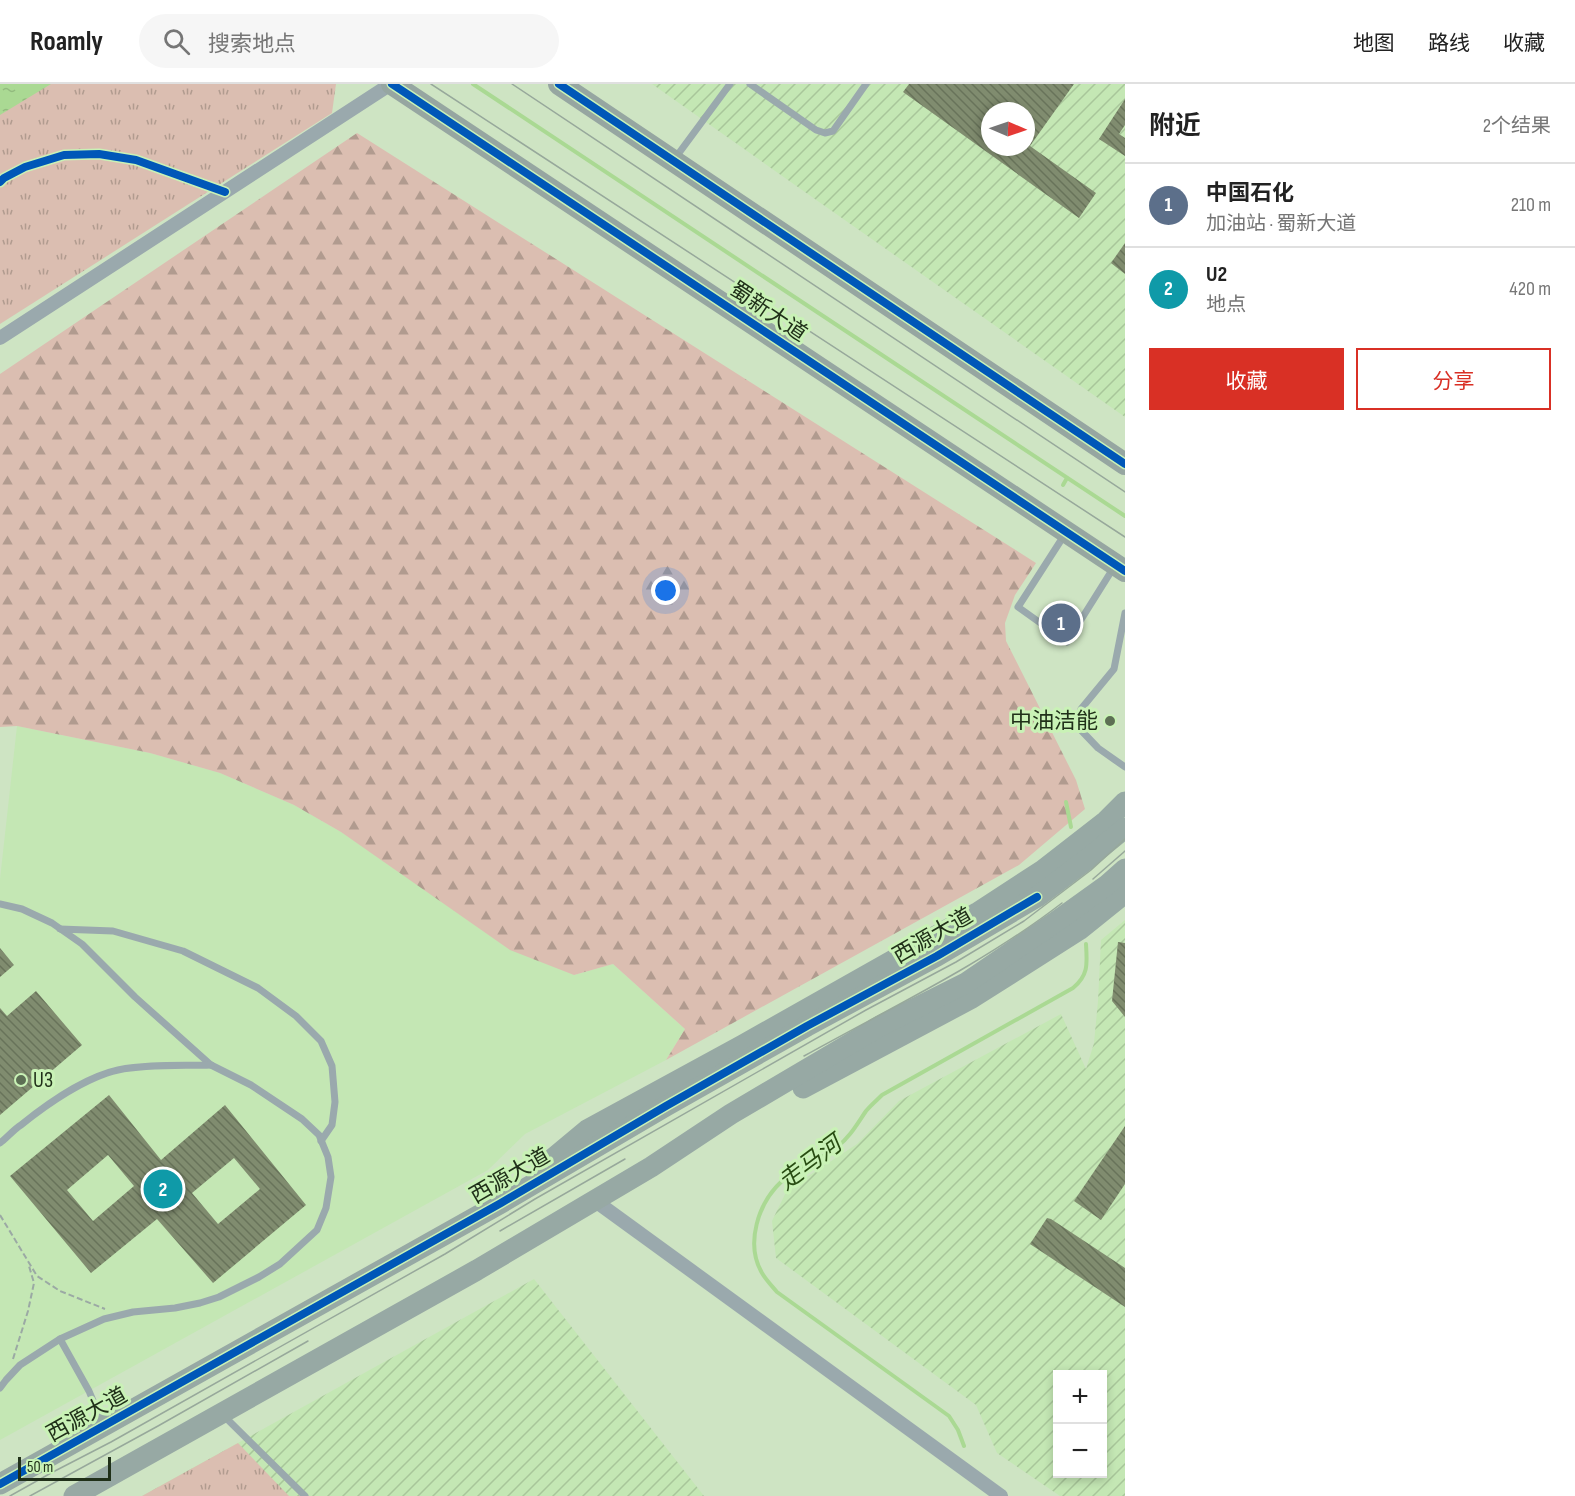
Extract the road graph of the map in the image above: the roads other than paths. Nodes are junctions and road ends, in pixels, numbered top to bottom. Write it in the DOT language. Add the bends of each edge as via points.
graph roads {
  1 [pos="391,84"];
  2 [pos="560,84"];
  3 [pos="730,84"];
  4 [pos="750,84"];
  5 [pos="866,84"];
  6 [pos="673,161"];
  7 [pos="0,338"];
  8 [pos="1125,464"];
  9 [pos="1067,532"];
  10 [pos="1120,568"];
  11 [pos="1125,613"];
  12 [pos="1125,766"];
  13 [pos="1125,802"];
  14 [pos="1125,828"];
  15 [pos="1125,869"];
  16 [pos="1125,893"];
  17 [pos="0,904"];
  18 [pos="60,929"];
  19 [pos="211,1065"];
  20 [pos="321,1141"];
  21 [pos="0,1143"];
  22 [pos="651,1167"];
  23 [pos="594,1200"];
  24 [pos="501,1203"];
  25 [pos="60,1339"];
  26 [pos="0,1388"];
  27 [pos="222,1413"];
  28 [pos="104,1426"];
  29 [pos="0,1484"];
  30 [pos="74,1496"];
  31 [pos="305,1496"];
  32 [pos="1000,1496"];
  1 -- 7 [label="street"];
  1 -- 9 [label="highway, 蜀新大道"];
  2 -- 6 [label="highway"];
  3 -- 6 [label="lane"];
  4 -- 5 [label="lane" via="825,133 833,130"];
  6 -- 8 [label="highway"];
  9 -- 10 [label="highway, 蜀新大道"];
  9 -- 10 [label="lane" via="1018,607 1067,642"];
  11 -- 12 [label="lane" via="1114,669 1081,709 1077,726 1098,748"];
  13 -- 24 [label="main road" via="1043,870 977,913 587,1130"];
  14 -- 24 [label="main road, 西源大道" via="1037,897"];
  15 -- 22 [label="main road" via="966,983 880,1026 731,1114"];
  16 -- 22 [label="main road" via="1079,930 972,998"];
  17 -- 18 [label="lane" via="22,909"];
  18 -- 19 [label="lane" via="82,944"];
  18 -- 20 [label="lane" via="113,931 183,951 258,988 296,1016 321,1041 332,1066 332,1125"];
  19 -- 20 [label="lane" via="302,1119"];
  19 -- 21 [label="lane" via="118,1070 97,1077 57,1099"];
  20 -- 25 [label="lane" via="331,1177 326,1208 317,1230 280,1264 219,1297 104,1319"];
  22 -- 23 [label="main road"];
  23 -- 27 [label="main road"];
  23 -- 32 [label="street"];
  24 -- 28 [label="main road, 西源大道"];
  25 -- 26 [label="lane" via="20,1365"];
  25 -- 28 [label="lane"];
  27 -- 30 [label="main road"];
  27 -- 31 [label="lane"];
  28 -- 29 [label="main road, 西源大道"];
}
